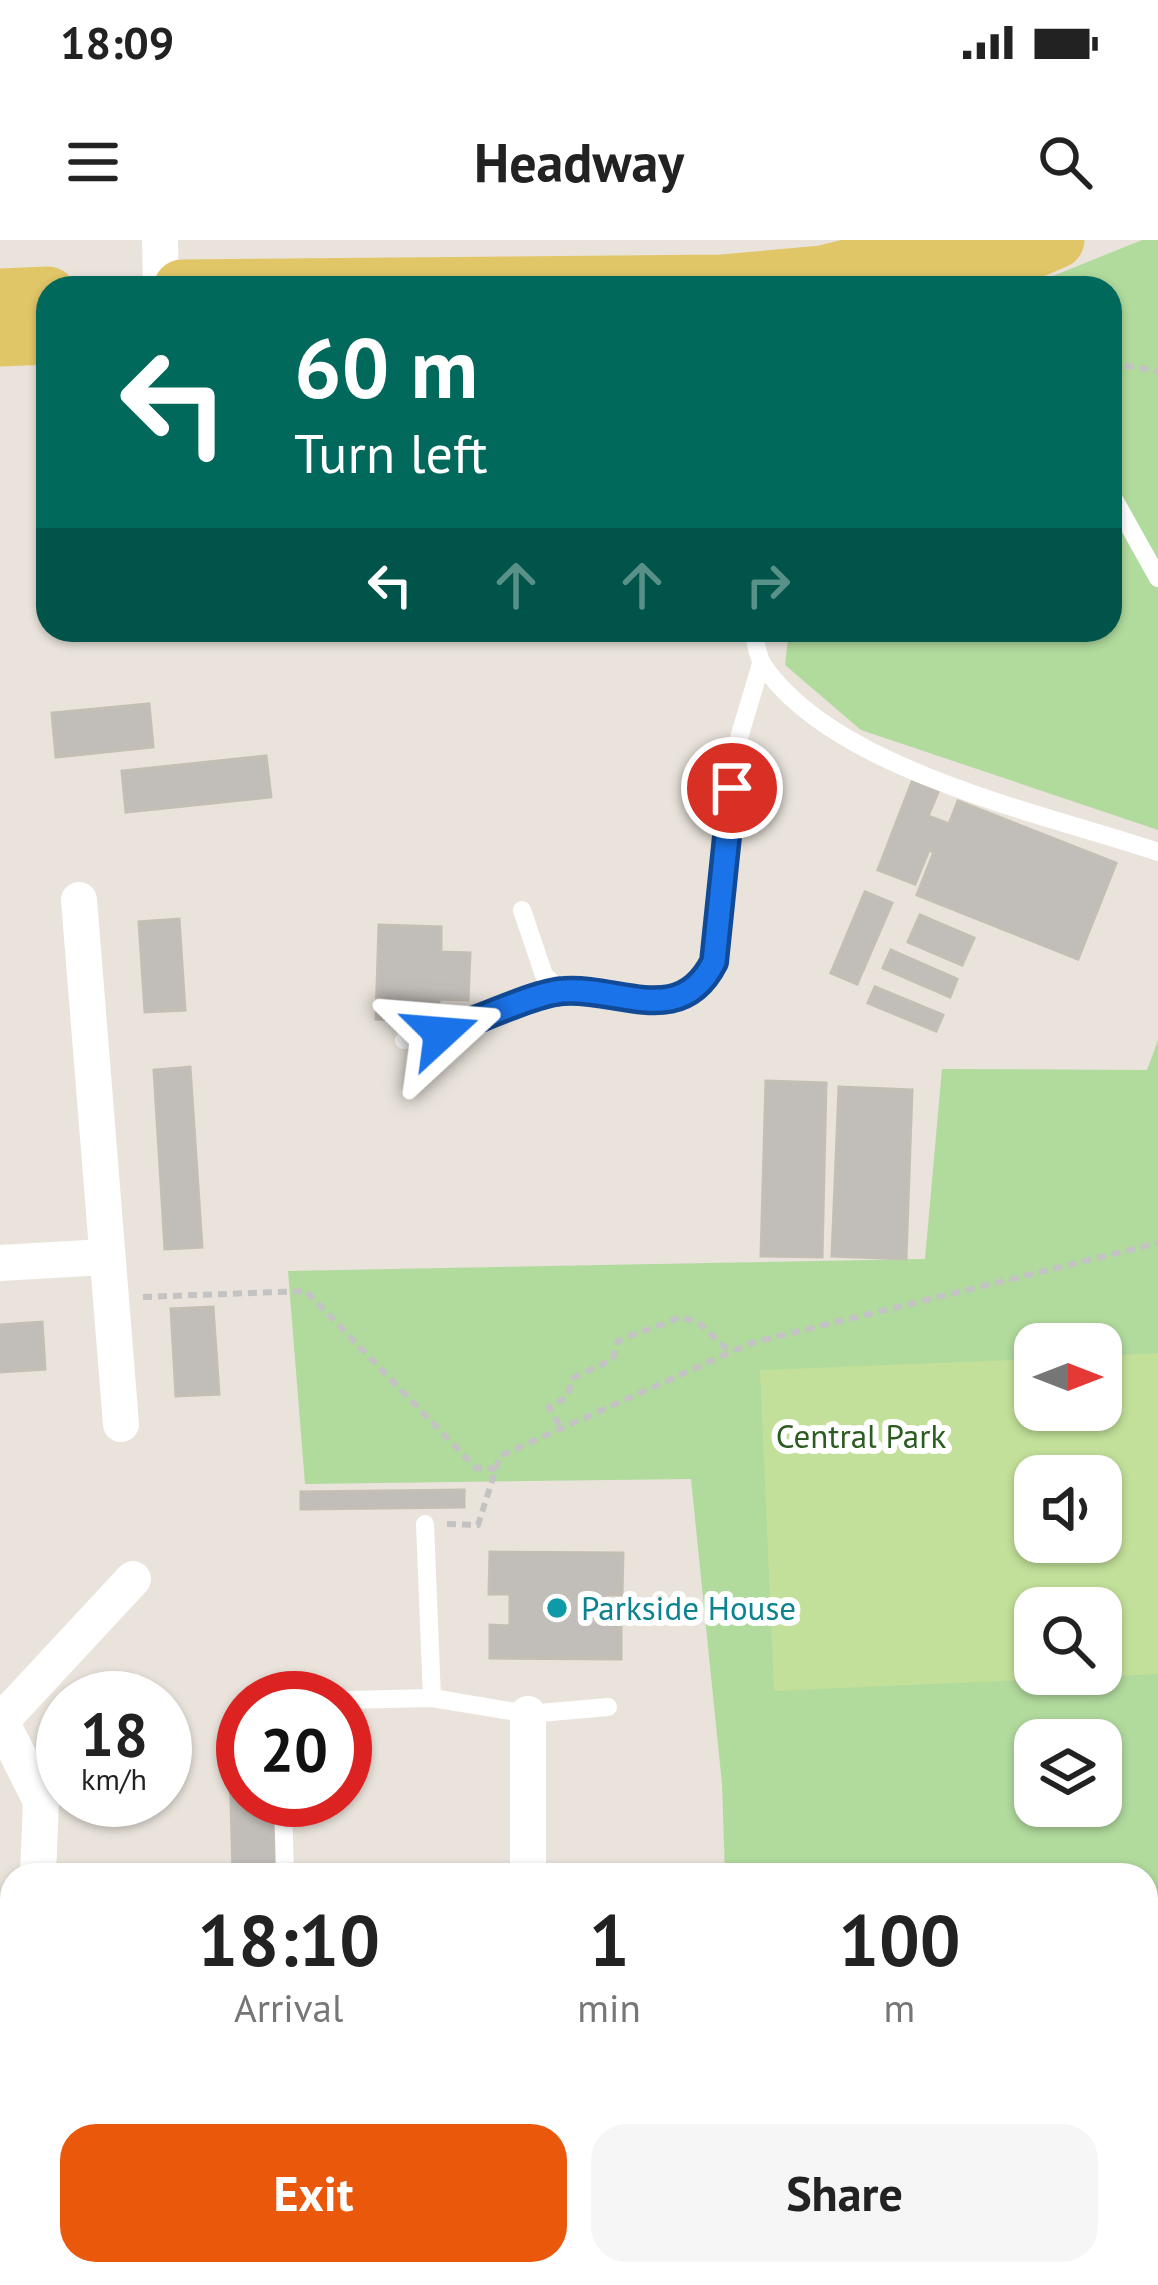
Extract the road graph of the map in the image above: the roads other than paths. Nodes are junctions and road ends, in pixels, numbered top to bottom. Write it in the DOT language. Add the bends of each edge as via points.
graph roads {
  1 [pos="160,240"];
  2 [pos="1056,240"];
  3 [pos="979,259"];
  4 [pos="160,276"];
  5 [pos="803,276"];
  6 [pos="941,276"];
  7 [pos="36,296"];
  8 [pos="0,297"];
  9 [pos="36,336"];
  10 [pos="0,338"];
  11 [pos="1122,514"];
  12 [pos="1158,578"];
  13 [pos="756,642"];
  14 [pos="761,664"];
  15 [pos="1158,852"];
  16 [pos="79,900"];
  17 [pos="522,910"];
  18 [pos="560,990"];
  19 [pos="404,1040"];
  20 [pos="105,1257"];
  21 [pos="0,1263"];
  22 [pos="121,1424"];
  23 [pos="425,1524"];
  24 [pos="134,1579"];
  25 [pos="432,1698"];
  26 [pos="372,1699"];
  27 [pos="608,1707"];
  28 [pos="528,1714"];
  29 [pos="1,1720"];
  30 [pos="284,1827"];
  31 [pos="38,1863"];
  32 [pos="285,1863"];
  33 [pos="528,1863"];
  1 -- 4 [label="street"];
  2 -- 3 [label="main road"];
  3 -- 5 [label="main road"];
  3 -- 6 [label="main road"];
  7 -- 8 [label="main road"];
  9 -- 10 [label="main road"];
  11 -- 12 [label="lane"];
  13 -- 14 [label="lane"];
  14 -- 15 [label="lane" via="829,730 893,763"];
  14 -- 18 [label="lane" via="738,741 714,962 703,985 685,997 630,1000"];
  16 -- 20 [label="street"];
  17 -- 18 [label="lane" via="544,975"];
  18 -- 19 [label="lane"];
  20 -- 21 [label="street"];
  20 -- 22 [label="street"];
  23 -- 25 [label="lane"];
  24 -- 29 [label="street"];
  25 -- 26 [label="lane"];
  25 -- 28 [label="lane"];
  27 -- 28 [label="lane"];
  28 -- 33 [label="street"];
  29 -- 31 [label="street" via="40,1801"];
  30 -- 32 [label="lane"];
}
